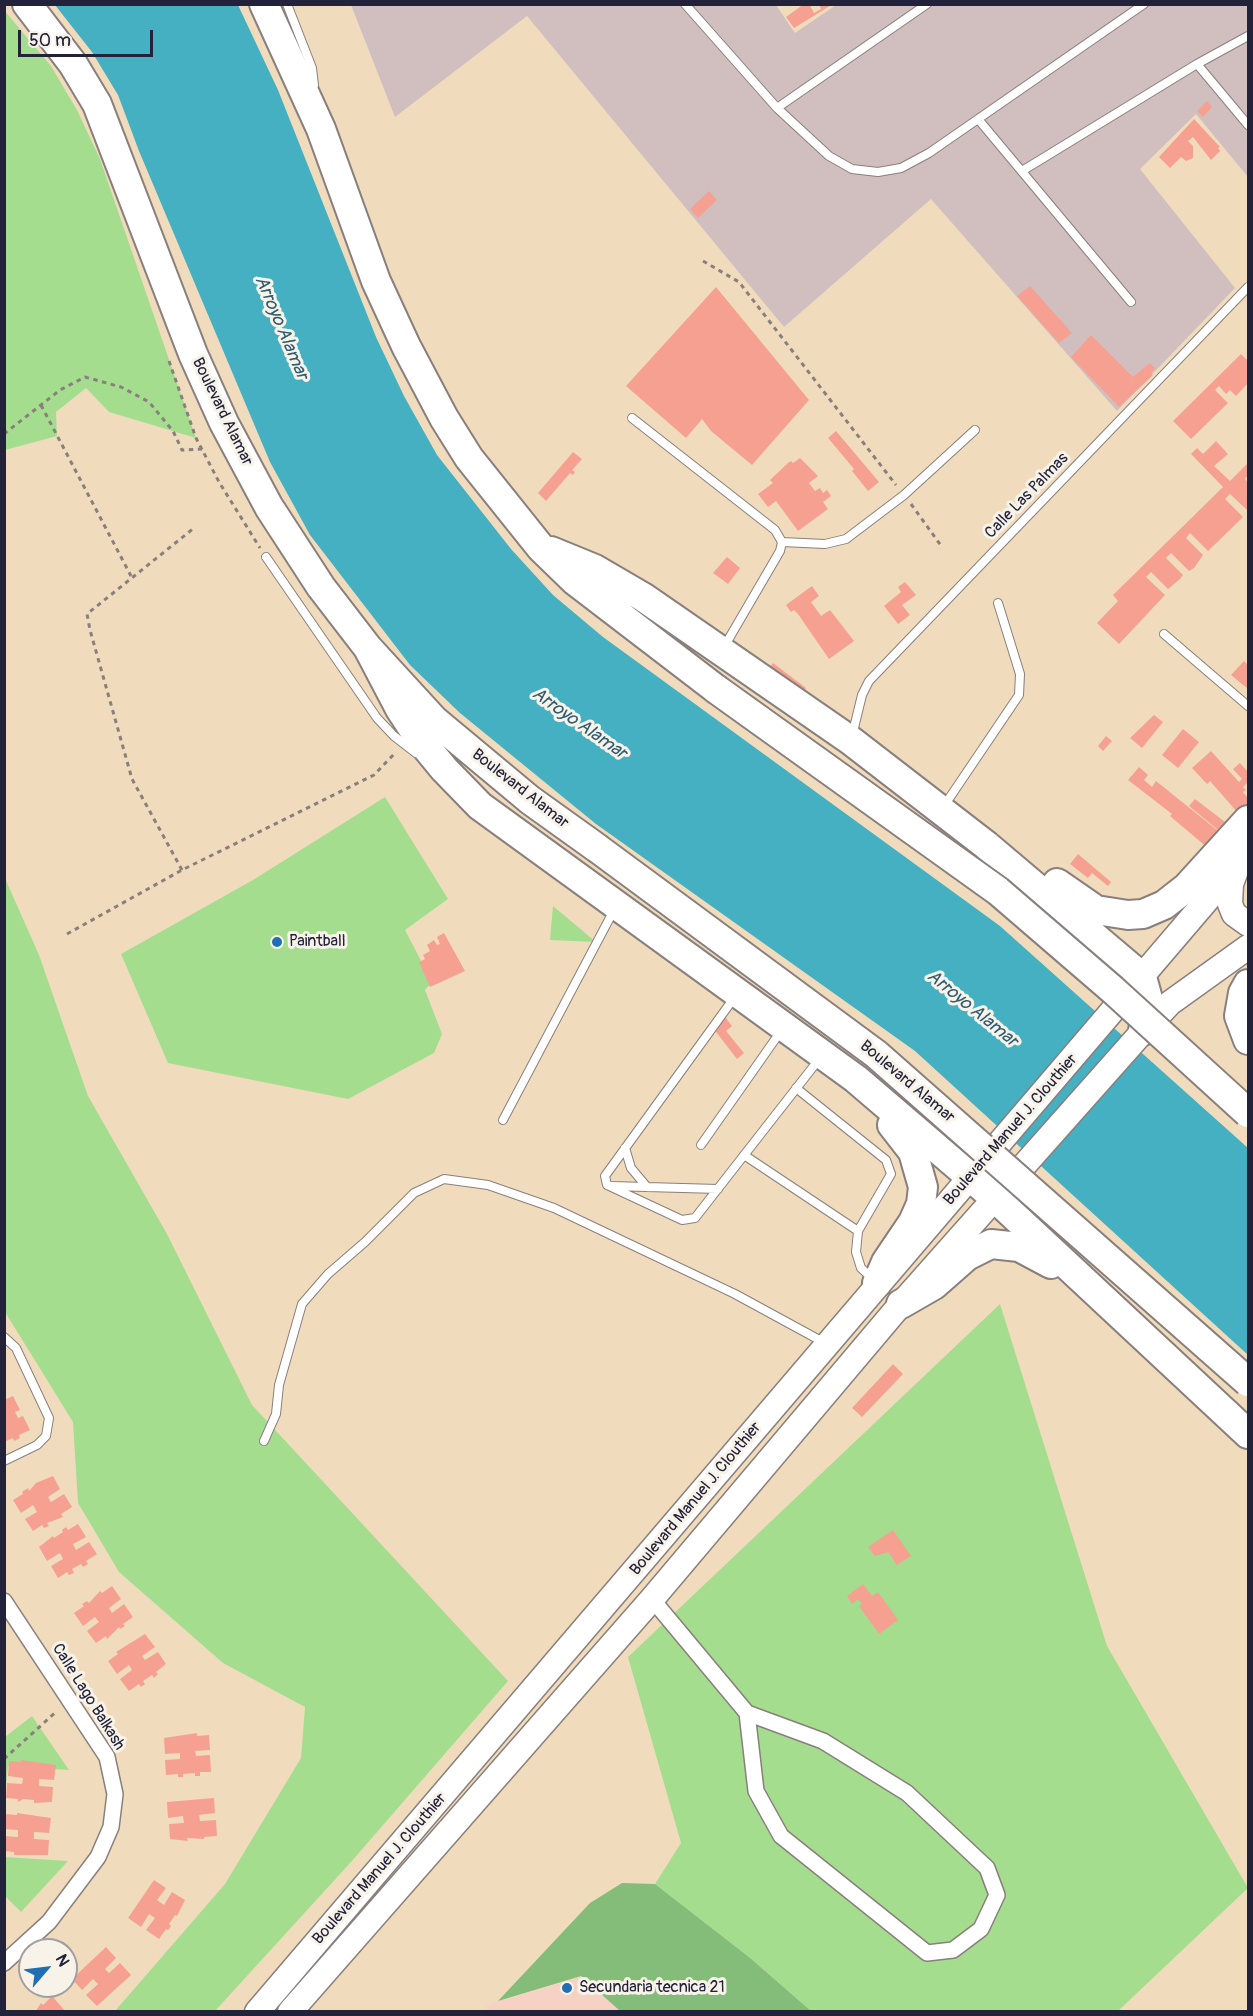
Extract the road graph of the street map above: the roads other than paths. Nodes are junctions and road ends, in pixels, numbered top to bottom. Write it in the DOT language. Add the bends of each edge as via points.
graph roads {
  1 [pos="27,4"];
  2 [pos="264,4"];
  3 [pos="287,4"];
  4 [pos="685,4"];
  5 [pos="927,4"];
  6 [pos="1144,4"];
  7 [pos="1248,36"];
  8 [pos="1197,64"];
  9 [pos="777,108"];
  10 [pos="978,119"];
  11 [pos="1248,125"];
  12 [pos="321,129"];
  13 [pos="1022,171"];
  14 [pos="1248,287"];
  15 [pos="1131,302"];
  16 [pos="632,418"];
  17 [pos="975,430"];
  18 [pos="782,543"];
  19 [pos="542,548"];
  20 [pos="266,557"];
  21 [pos="998,603"];
  22 [pos="1164,634"];
  23 [pos="368,648"];
  24 [pos="721,650"];
  25 [pos="1248,706"];
  26 [pos="850,740"];
  27 [pos="444,769"];
  28 [pos="941,810"];
  29 [pos="1248,820"];
  30 [pos="986,845"];
  31 [pos="1244,858"];
  32 [pos="617,903"];
  33 [pos="1248,924"];
  34 [pos="1248,947"];
  35 [pos="1138,982"];
  36 [pos="1248,984"];
  37 [pos="738,992"];
  38 [pos="1152,1021"];
  39 [pos="784,1026"];
  40 [pos="1248,1040"];
  41 [pos="822,1054"];
  42 [pos="856,1079"];
  43 [pos="796,1088"];
  44 [pos="1248,1113"];
  45 [pos="503,1120"];
  46 [pos="701,1145"];
  47 [pos="626,1148"];
  48 [pos="744,1155"];
  49 [pos="972,1178"];
  50 [pos="607,1185"];
  51 [pos="647,1187"];
  52 [pos="718,1189"];
  53 [pos="995,1198"];
  54 [pos="858,1231"];
  55 [pos="1072,1270"];
  56 [pos="877,1283"];
  57 [pos="901,1304"];
  58 [pos="4,1338"];
  59 [pos="826,1343"];
  60 [pos="1248,1382"];
  61 [pos="1218,1408"];
  62 [pos="1248,1434"];
  63 [pos="264,1441"];
  64 [pos="1248,1447"];
  65 [pos="4,1461"];
  66 [pos="652,1599"];
  67 [pos="4,1601"];
  68 [pos="747,1713"];
  69 [pos="4,1963"];
  70 [pos="257,2012"];
  71 [pos="290,2012"];
  1 -- 23 [label="highway, Boulevard Alamar" via="73,64 97,104 193,354 224,423 276,517 321,587"];
  2 -- 12 [label="highway"];
  3 -- 12 [label="lane" via="312,68"];
  4 -- 9 [label="lane"];
  5 -- 9 [label="lane"];
  6 -- 10 [label="lane"];
  7 -- 8 [label="lane"];
  8 -- 11 [label="lane"];
  8 -- 13 [label="lane"];
  9 -- 10 [label="lane" via="829,156 852,169 878,172 901,168"];
  10 -- 13 [label="lane"];
  12 -- 19 [label="highway" via="376,281 438,408 492,490"];
  13 -- 15 [label="lane"];
  14 -- 26 [label="lane, Calle Las Palmas" via="869,681"];
  16 -- 18 [label="lane" via="775,530"];
  17 -- 18 [label="lane" via="904,495 846,539 825,544"];
  18 -- 24 [label="lane"];
  19 -- 24 [label="highway" via="571,557 610,577"];
  19 -- 44 [label="highway, bridge" via="611,610 716,689 998,891"];
  20 -- 27 [label="lane" via="377,718 404,744"];
  21 -- 28 [label="lane" via="1020,674 1019,695"];
  22 -- 25 [label="lane"];
  23 -- 27 [label="highway" via="400,709"];
  23 -- 60 [label="highway, Boulevard Alamar, bridge" via="434,720 475,756 899,1073"];
  24 -- 26 [label="highway"];
  26 -- 28 [label="highway"];
  27 -- 32 [label="highway" via="505,826"];
  28 -- 30 [label="highway"];
  29 -- 30 [label="highway" via="1187,887 1164,905 1143,914 1096,910 1025,859"];
  30 -- 35 [label="highway"];
  31 -- 33 [label="main road" via="1231,884 1230,904 1234,915"];
  31 -- 35 [label="main road, Boulevard Manuel J. Clouthier"];
  32 -- 37 [label="highway"];
  32 -- 45 [label="lane"];
  34 -- 38 [label="main road, Boulevard Manuel J. Clouthier"];
  35 -- 38 [label="highway" via="1148,999"];
  35 -- 49 [label="main road, Boulevard Manuel J. Clouthier"];
  36 -- 40 [label="highway" via="1239,1016"];
  37 -- 39 [label="highway"];
  37 -- 47 [label="lane"];
  38 -- 53 [label="main road, Boulevard Manuel J. Clouthier"];
  39 -- 41 [label="highway"];
  39 -- 46 [label="lane"];
  41 -- 42 [label="highway"];
  41 -- 43 [label="lane"];
  42 -- 49 [label="highway"];
  42 -- 56 [label="highway" via="863,1094 913,1152 923,1187 913,1222"];
  43 -- 48 [label="lane"];
  43 -- 54 [label="lane" via="886,1160 891,1174"];
  47 -- 50 [label="lane" via="606,1176"];
  47 -- 51 [label="lane" via="631,1168"];
  48 -- 52 [label="lane"];
  48 -- 54 [label="lane"];
  49 -- 53 [label="highway"];
  49 -- 56 [label="main road, Boulevard Manuel J. Clouthier"];
  50 -- 51 [label="lane"];
  50 -- 52 [label="lane" via="682,1220 695,1218"];
  51 -- 52 [label="lane"];
  53 -- 55 [label="highway"];
  53 -- 57 [label="main road, Boulevard Manuel J. Clouthier"];
  54 -- 56 [label="lane" via="856,1252 861,1268"];
  55 -- 57 [label="highway" via="1055,1266 1019,1247 991,1244 967,1256 934,1285"];
  55 -- 61 [label="highway"];
  56 -- 59 [label="main road, Boulevard Manuel J. Clouthier"];
  57 -- 66 [label="main road, Boulevard Manuel J. Clouthier"];
  58 -- 65 [label="lane" via="16,1348 49,1418 46,1436 37,1445"];
  59 -- 63 [label="lane" via="735,1294 554,1208 488,1185 444,1179 414,1193 328,1274 302,1304 279,1385 276,1414"];
  59 -- 70 [label="main road, Boulevard Manuel J. Clouthier" via="674,1527"];
  61 -- 62 [label="highway"];
  61 -- 64 [label="highway"];
  66 -- 68 [label="street"];
  66 -- 71 [label="main road, Boulevard Manuel J. Clouthier"];
  67 -- 69 [label="street, Calle Lago Balkash" via="107,1757 115,1794 111,1827 98,1857 49,1922"];
  68 -- 68 [label="street" via="823,1741 915,1801 987,1868 997,1895 981,1929 953,1950 927,1953 781,1836 756,1791"];
}
